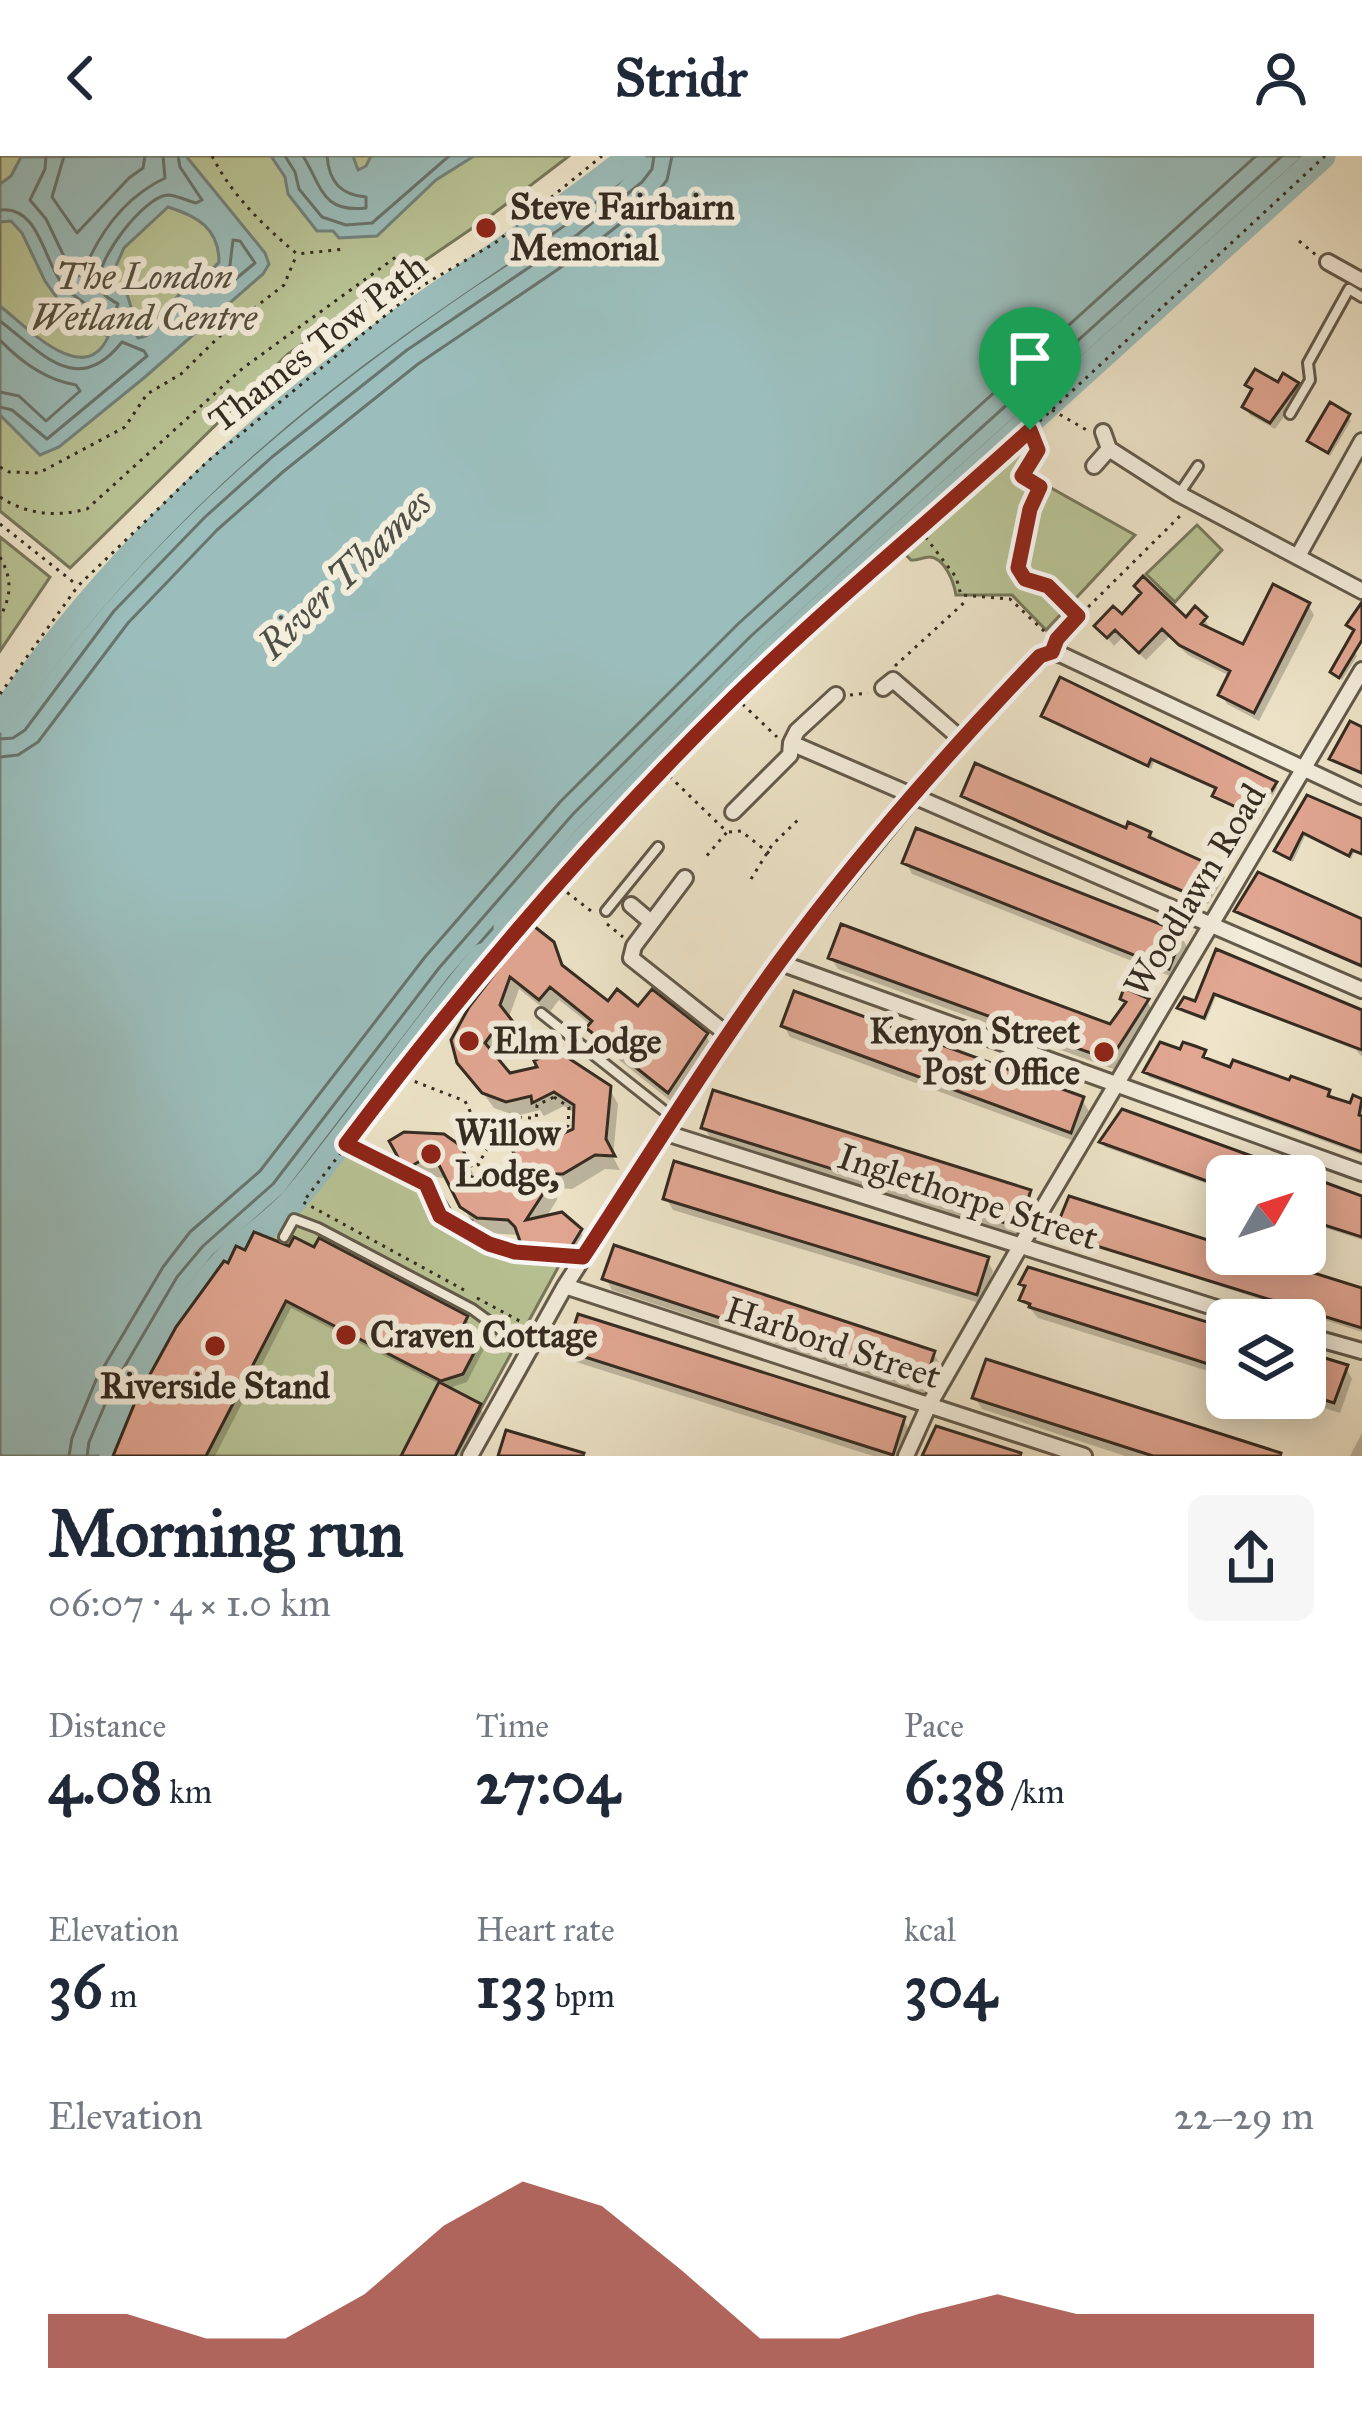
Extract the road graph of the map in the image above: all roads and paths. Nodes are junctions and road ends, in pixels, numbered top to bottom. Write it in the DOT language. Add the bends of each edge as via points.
graph roads {
  1 [pos="212,156"];
  2 [pos="602,156"];
  3 [pos="1324,156"];
  4 [pos="1299,242"];
  5 [pos="345,249"];
  6 [pos="297,254"];
  7 [pos="396,257"];
  8 [pos="1328,262"];
  9 [pos="1362,281"];
  10 [pos="1362,296"];
  11 [pos="1052,410"];
  12 [pos="1290,414"];
  13 [pos="1030,430"];
  14 [pos="1103,432"];
  15 [pos="1362,441"];
  16 [pos="1109,449"];
  17 [pos="1094,466"];
  18 [pos="1198,466"];
  19 [pos="0,467"];
  20 [pos="0,497"];
  21 [pos="1184,503"];
  22 [pos="0,524"];
  23 [pos="919,529"];
  24 [pos="1125,551"];
  25 [pos="0,556"];
  26 [pos="1298,556"];
  27 [pos="1134,560"];
  28 [pos="78,586"];
  29 [pos="1103,590"];
  30 [pos="1362,591"];
  31 [pos="970,597"];
  32 [pos="1114,598"];
  33 [pos="0,616"];
  34 [pos="1078,616"];
  35 [pos="1053,644"];
  36 [pos="1362,670"];
  37 [pos="890,675"];
  38 [pos="0,694"];
  39 [pos="836,695"];
  40 [pos="735,697"];
  41 [pos="961,739"];
  42 [pos="791,743"];
  43 [pos="662,769"];
  44 [pos="1302,769"];
  45 [pos="1362,796"];
  46 [pos="911,797"];
  47 [pos="707,800"];
  48 [pos="701,806"];
  49 [pos="733,812"];
  50 [pos="800,818"];
  51 [pos="727,832"];
  52 [pos="658,847"];
  53 [pos="770,854"];
  54 [pos="704,859"];
  55 [pos="685,878"];
  56 [pos="751,879"];
  57 [pos="625,900"];
  58 [pos="606,911"];
  59 [pos="651,922"];
  60 [pos="1210,923"];
  61 [pos="781,959"];
  62 [pos="1362,990"];
  63 [pos="541,1013"];
  64 [pos="728,1035"];
  65 [pos="398,1075"];
  66 [pos="1116,1084"];
  67 [pos="473,1118"];
  68 [pos="536,1118"];
  69 [pos="668,1125"];
  70 [pos="346,1144"];
  71 [pos="488,1148"];
  72 [pos="1362,1173"];
  73 [pos="284,1237"];
  74 [pos="489,1244"];
  75 [pos="1021,1245"];
  76 [pos="583,1257"];
  77 [pos="565,1286"];
  78 [pos="1206,1305"];
  79 [pos="539,1331"];
  80 [pos="1326,1341"];
  81 [pos="528,1350"];
  82 [pos="1362,1351"];
  83 [pos="929,1405"];
  84 [pos="470,1456"];
  85 [pos="906,1456"];
  86 [pos="1084,1456"];
  1 -- 6 [label="path" via="257,220"];
  2 -- 28 [label="path, Thames Tow Path" via="495,243 420,287 258,418"];
  3 -- 11 [label="path"];
  4 -- 8 [label="path"];
  5 -- 6 [label="path"];
  6 -- 19 [label="path" via="284,285 147,394 125,427 39,473"];
  7 -- 20 [label="path" via="243,368 88,509 38,513"];
  8 -- 9 [label="street"];
  10 -- 12 [label="lane" via="1348,289"];
  11 -- 13 [label="path"];
  11 -- 14 [label="path"];
  13 -- 23 [label="path"];
  13 -- 34 [label="path" via="1038,450 1022,476 1040,487 1018,568"];
  14 -- 16 [label="street"];
  15 -- 26 [label="street"];
  16 -- 17 [label="street"];
  16 -- 21 [label="street"];
  18 -- 21 [label="lane"];
  21 -- 26 [label="street"];
  21 -- 27 [label="path"];
  22 -- 28 [label="path"];
  23 -- 31 [label="path" via="961,596"];
  23 -- 40 [label="path"];
  24 -- 27 [label="path"];
  25 -- 33 [label="path" via="10,573"];
  26 -- 30 [label="street"];
  27 -- 29 [label="path"];
  28 -- 38 [label="path, Thames Tow Path"];
  29 -- 32 [label="path"];
  29 -- 34 [label="path"];
  31 -- 35 [label="path" via="1010,599"];
  31 -- 37 [label="path"];
  34 -- 35 [label="path"];
  35 -- 41 [label="street"];
  35 -- 44 [label="street"];
  36 -- 44 [label="street, Woodlawn Road"];
  37 -- 39 [label="path" via="856,698"];
  37 -- 41 [label="street"];
  39 -- 42 [label="street"];
  40 -- 42 [label="path"];
  40 -- 43 [label="path"];
  41 -- 46 [label="street"];
  42 -- 46 [label="street"];
  42 -- 49 [label="street" via="790,755"];
  43 -- 48 [label="path"];
  43 -- 65 [label="path" via="530,912"];
  44 -- 45 [label="street"];
  44 -- 60 [label="street, Woodlawn Road"];
  46 -- 60 [label="street"];
  46 -- 61 [label="street"];
  47 -- 48 [label="path"];
  48 -- 51 [label="path"];
  50 -- 53 [label="path"];
  51 -- 53 [label="path" via="741,831"];
  51 -- 54 [label="path"];
  52 -- 57 [label="lane"];
  53 -- 56 [label="path"];
  55 -- 59 [label="street"];
  57 -- 58 [label="lane"];
  57 -- 59 [label="street"];
  59 -- 64 [label="street" via="632,958"];
  60 -- 62 [label="street"];
  60 -- 66 [label="street, Woodlawn Road"];
  61 -- 64 [label="street"];
  61 -- 66 [label="street"];
  63 -- 69 [label="lane"];
  64 -- 69 [label="street"];
  65 -- 67 [label="path" via="465,1101"];
  65 -- 70 [label="path"];
  66 -- 72 [label="street"];
  66 -- 75 [label="street, Woodlawn Road"];
  67 -- 68 [label="path"];
  67 -- 71 [label="path"];
  68 -- 68 [label="path" via="537,1106 554,1097 569,1107 568,1126 552,1134"];
  69 -- 75 [label="street, Inglethorpe Street"];
  69 -- 76 [label="street"];
  70 -- 74 [label="path" via="426,1184 440,1216"];
  70 -- 79 [label="path" via="302,1204"];
  71 -- 71 [label="path" via="507,1149 515,1166 505,1181 487,1180 478,1164"];
  73 -- 81 [label="lane" via="294,1220 318,1228 472,1309"];
  74 -- 76 [label="lane"];
  75 -- 78 [label="street, Inglethorpe Street"];
  75 -- 83 [label="street, Woodlawn Road"];
  76 -- 77 [label="street"];
  77 -- 79 [label="street"];
  77 -- 83 [label="street, Harbord Street"];
  79 -- 81 [label="street"];
  80 -- 82 [label="street"];
  81 -- 84 [label="street"];
  83 -- 85 [label="street, Woodlawn Road"];
  83 -- 86 [label="street, Harbord Street"];
}
